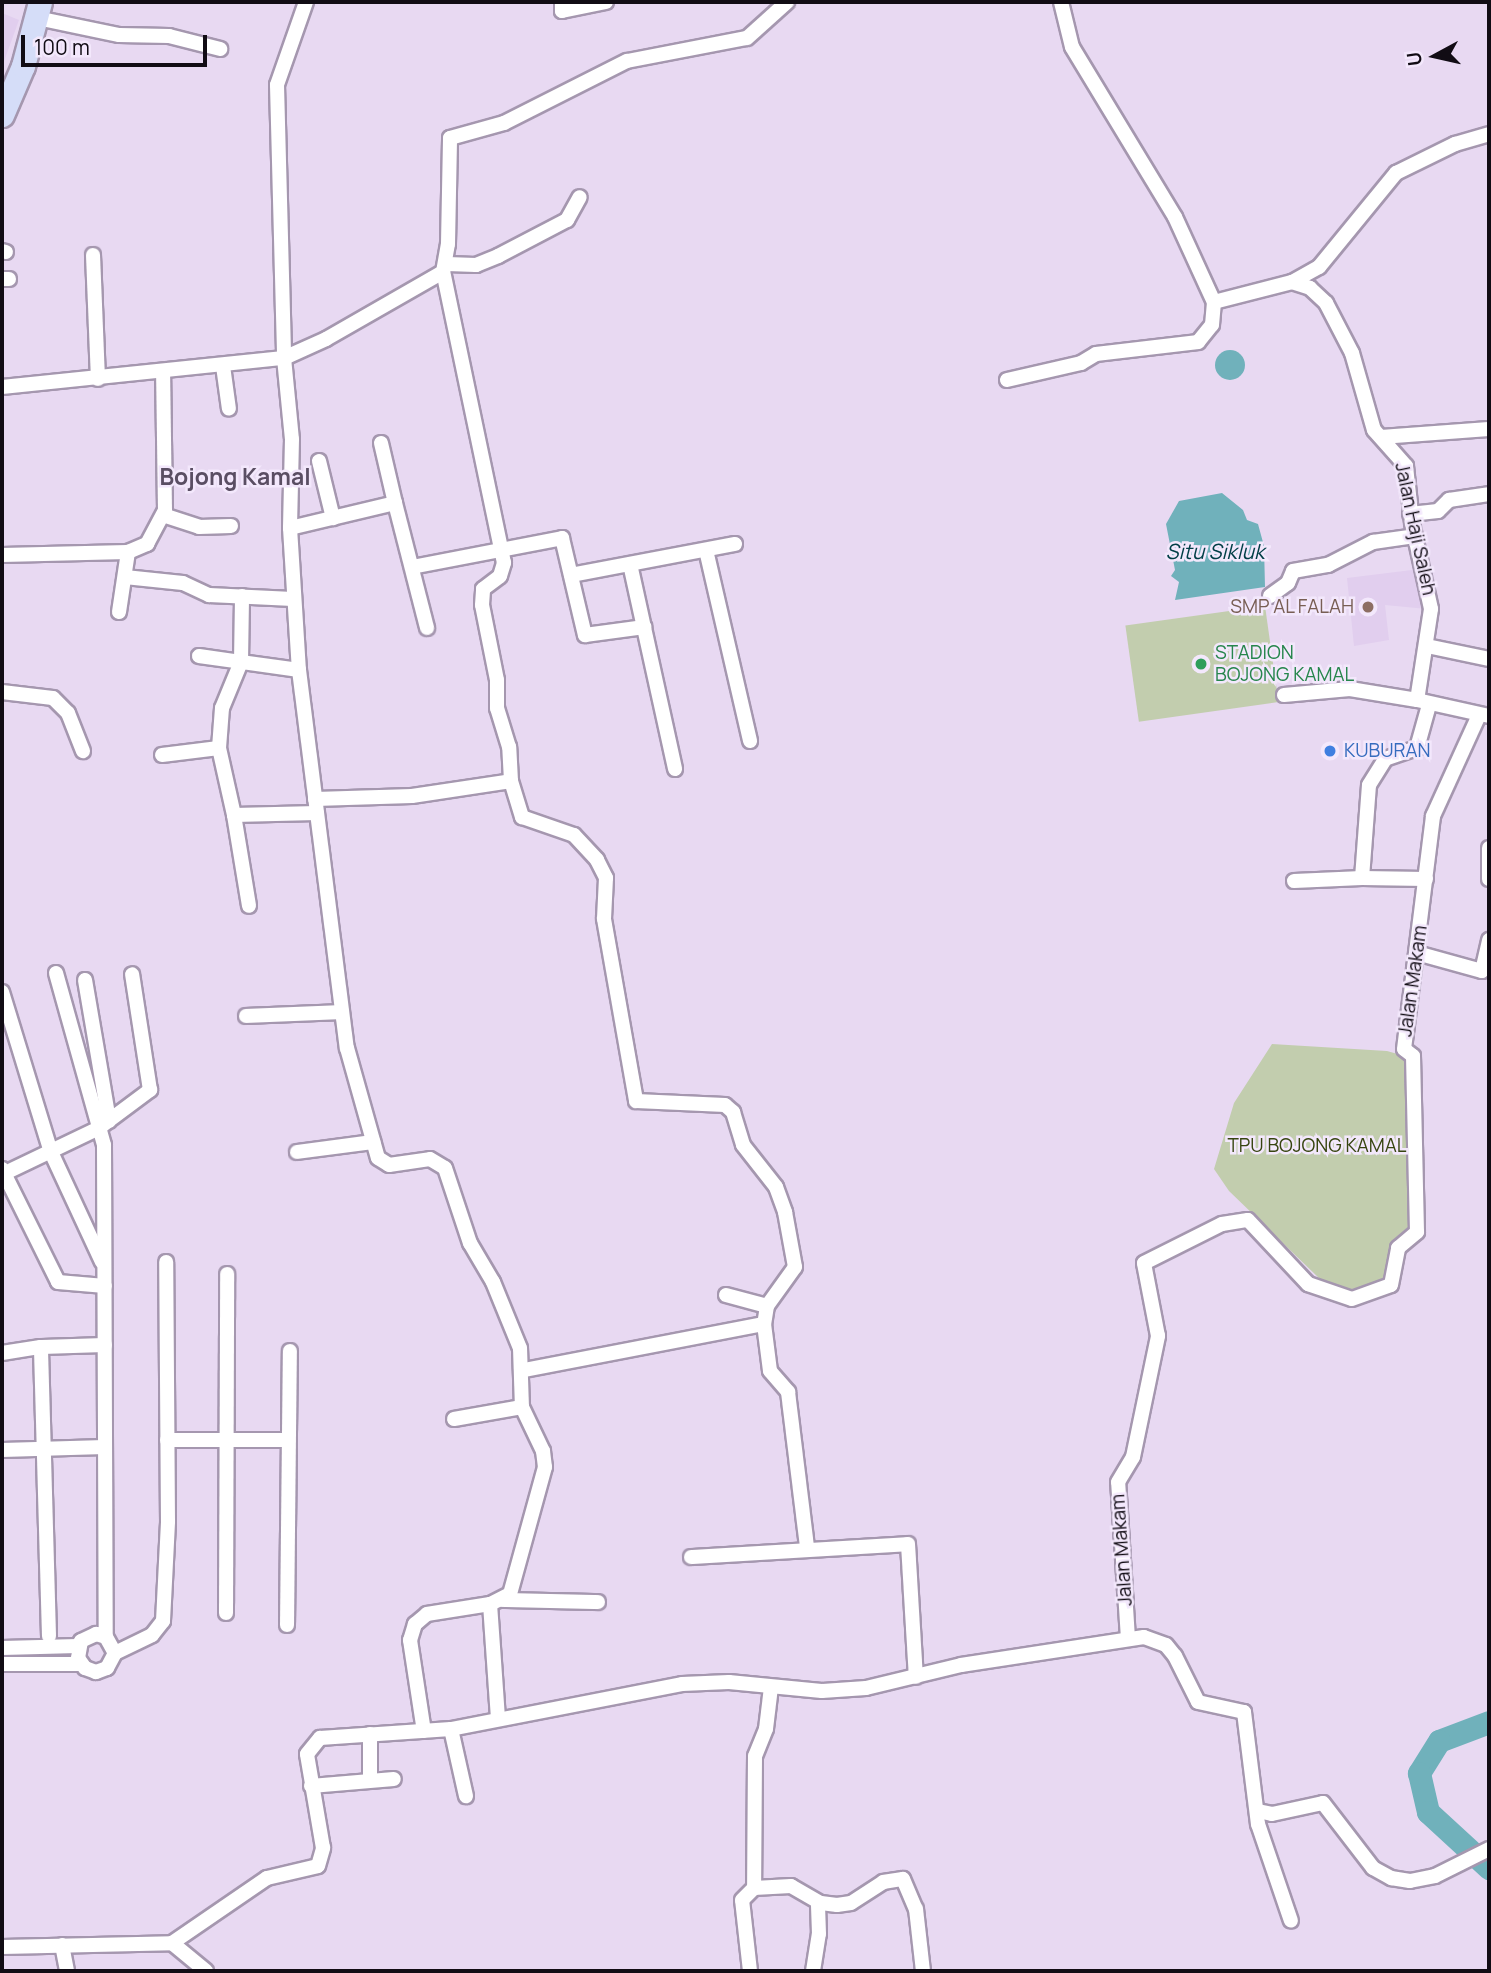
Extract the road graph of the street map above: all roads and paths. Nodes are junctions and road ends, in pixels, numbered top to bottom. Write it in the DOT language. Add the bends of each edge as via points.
graph roads {
  1 [pos="306,2"];
  2 [pos="562,2"];
  3 [pos="606,2"];
  4 [pos="787,2"];
  5 [pos="1061,2"];
  6 [pos="39,10"];
  7 [pos="220,49"];
  8 [pos="2,115"];
  9 [pos="1489,134"];
  10 [pos="580,197"];
  11 [pos="93,255"];
  12 [pos="445,268"];
  13 [pos="1292,282"];
  14 [pos="1214,302"];
  15 [pos="284,358"];
  16 [pos="223,366"];
  17 [pos="163,373"];
  18 [pos="98,379"];
  19 [pos="1007,380"];
  20 [pos="2,387"];
  21 [pos="229,410"];
  22 [pos="1489,429"];
  23 [pos="1381,436"];
  24 [pos="381,443"];
  25 [pos="319,461"];
  26 [pos="1489,494"];
  27 [pos="395,503"];
  28 [pos="1410,514"];
  29 [pos="163,515"];
  30 [pos="333,518"];
  31 [pos="231,526"];
  32 [pos="290,528"];
  33 [pos="1415,537"];
  34 [pos="735,544"];
  35 [pos="501,549"];
  36 [pos="706,550"];
  37 [pos="128,552"];
  38 [pos="2,555"];
  39 [pos="630,564"];
  40 [pos="412,567"];
  41 [pos="571,575"];
  42 [pos="125,577"];
  43 [pos="242,596"];
  44 [pos="1270,596"];
  45 [pos="293,599"];
  46 [pos="120,612"];
  47 [pos="644,626"];
  48 [pos="427,628"];
  49 [pos="1427,646"];
  50 [pos="199,656"];
  51 [pos="1489,659"];
  52 [pos="241,662"];
  53 [pos="299,670"];
  54 [pos="2,692"];
  55 [pos="1284,695"];
  56 [pos="1423,702"];
  57 [pos="1484,716"];
  58 [pos="750,741"];
  59 [pos="219,748"];
  60 [pos="83,751"];
  61 [pos="162,755"];
  62 [pos="675,769"];
  63 [pos="511,781"];
  64 [pos="316,806"];
  65 [pos="234,814"];
  66 [pos="1489,848"];
  67 [pos="1489,877"];
  68 [pos="1362,878"];
  69 [pos="1426,879"];
  70 [pos="1294,881"];
  71 [pos="249,906"];
  72 [pos="1489,940"];
  73 [pos="1424,955"];
  74 [pos="56,974"];
  75 [pos="132,974"];
  76 [pos="85,980"];
  77 [pos="2,992"];
  78 [pos="342,1012"];
  79 [pos="246,1016"];
  80 [pos="104,1125"];
  81 [pos="373,1142"];
  82 [pos="51,1152"];
  83 [pos="297,1152"];
  84 [pos="3,1172"];
  85 [pos="166,1262"];
  86 [pos="104,1267"];
  87 [pos="227,1274"];
  88 [pos="105,1286"];
  89 [pos="726,1295"];
  90 [pos="768,1306"];
  91 [pos="764,1324"];
  92 [pos="105,1345"];
  93 [pos="41,1347"];
  94 [pos="290,1351"];
  95 [pos="2,1353"];
  96 [pos="524,1370"];
  97 [pos="522,1407"];
  98 [pos="454,1419"];
  99 [pos="229,1439"];
  100 [pos="167,1440"];
  101 [pos="288,1440"];
  102 [pos="105,1447"];
  103 [pos="44,1449"];
  104 [pos="2,1450"];
  105 [pos="807,1547"];
  106 [pos="691,1557"];
  107 [pos="496,1602"];
  108 [pos="598,1602"];
  109 [pos="226,1613"];
  110 [pos="287,1625"];
  111 [pos="49,1636"];
  112 [pos="106,1637"];
  113 [pos="1128,1639"];
  114 [pos="78,1646"];
  115 [pos="2,1648"];
  116 [pos="115,1653"];
  117 [pos="2,1664"];
  118 [pos="80,1664"];
  119 [pos="916,1677"];
  120 [pos="771,1687"];
  121 [pos="498,1719"];
  122 [pos="451,1729"];
  123 [pos="424,1731"];
  124 [pos="370,1734"];
  125 [pos="370,1777"];
  126 [pos="394,1779"];
  127 [pos="311,1786"];
  128 [pos="466,1796"];
  129 [pos="1258,1811"];
  130 [pos="1488,1849"];
  131 [pos="754,1888"];
  132 [pos="817,1902"];
  133 [pos="1291,1921"];
  134 [pos="172,1943"];
  135 [pos="62,1945"];
  136 [pos="2,1947"];
  137 [pos="67,1971"];
  138 [pos="206,1971"];
  139 [pos="750,1971"];
  140 [pos="813,1971"];
  141 [pos="923,1971"];
  1 -- 15 [label="street" via="277,85"];
  2 -- 3 [label="street" via="562,11"];
  4 -- 12 [label="street" via="747,38 627,61 504,123 450,138"];
  5 -- 14 [label="street" via="1072,47 1175,217"];
  6 -- 7 [label="street" via="119,35 169,36"];
  6 -- 8 [label="main road"];
  9 -- 13 [label="street" via="1455,144 1396,173 1327,261"];
  10 -- 12 [label="street" via="567,220 498,256"];
  11 -- 18 [label="street"];
  12 -- 15 [label="street"];
  12 -- 35 [label="street"];
  13 -- 14 [label="street"];
  13 -- 23 [label="street, Jalan Haji Saleh" via="1310,288 1326,303 1352,353 1371,424"];
  14 -- 19 [label="street" via="1212,325 1198,342 1096,354 1081,363"];
  15 -- 16 [label="street"];
  15 -- 32 [label="street" via="292,439"];
  16 -- 17 [label="street"];
  16 -- 21 [label="street"];
  17 -- 18 [label="street"];
  17 -- 29 [label="street" via="168,481"];
  18 -- 20 [label="street"];
  22 -- 23 [label="street"];
  23 -- 28 [label="street, Jalan Haji Saleh" via="1406,466"];
  24 -- 27 [label="street"];
  25 -- 30 [label="street"];
  26 -- 28 [label="street" via="1449,500 1438,511"];
  27 -- 30 [label="street"];
  27 -- 40 [label="street"];
  28 -- 33 [label="street, Jalan Haji Saleh"];
  29 -- 31 [label="street" via="199,527"];
  29 -- 37 [label="street" via="147,544"];
  30 -- 32 [label="street"];
  32 -- 45 [label="street"];
  33 -- 44 [label="street" via="1373,542 1328,565 1293,570 1288,583"];
  33 -- 49 [label="street, Jalan Haji Saleh" via="1432,609"];
  34 -- 36 [label="street"];
  35 -- 40 [label="street"];
  35 -- 41 [label="street" via="562,538"];
  35 -- 63 [label="street" via="504,571 483,589 482,606 497,680 497,708 509,747"];
  36 -- 39 [label="street"];
  36 -- 58 [label="street"];
  37 -- 38 [label="street"];
  37 -- 42 [label="street"];
  39 -- 41 [label="street"];
  39 -- 47 [label="street"];
  40 -- 48 [label="street"];
  41 -- 47 [label="street" via="585,635"];
  42 -- 43 [label="street" via="183,583 209,595"];
  42 -- 46 [label="street"];
  43 -- 45 [label="street"];
  43 -- 52 [label="street"];
  45 -- 53 [label="street"];
  47 -- 62 [label="street"];
  49 -- 51 [label="street"];
  49 -- 56 [label="street, Jalan Haji Saleh"];
  50 -- 52 [label="street"];
  52 -- 53 [label="street"];
  52 -- 59 [label="street" via="222,708"];
  53 -- 64 [label="street"];
  54 -- 60 [label="street" via="52,698 68,713"];
  55 -- 56 [label="street" via="1350,689"];
  56 -- 57 [label="street"];
  56 -- 68 [label="street, Jalan Haji Saleh" via="1417,748 1385,759 1369,785"];
  57 -- 69 [label="street, Jalan Makam" via="1433,816"];
  59 -- 61 [label="street"];
  59 -- 65 [label="street"];
  63 -- 64 [label="street"];
  63 -- 90 [label="street" via="522,817 574,835 597,860 606,878 604,919 636,1101 725,1105 733,1112 743,1145 776,1187 791,1233 795,1267"];
  64 -- 65 [label="street"];
  64 -- 78 [label="street"];
  65 -- 71 [label="street"];
  66 -- 67 [label="street"];
  68 -- 69 [label="street"];
  68 -- 70 [label="street"];
  69 -- 113 [label="street, Jalan Makam" via="1404,1049 1413,1056 1417,1233 1398,1248 1391,1285 1352,1299 1308,1284 1248,1220 1222,1224 1144,1264 1158,1336 1133,1457 1118,1482"];
  72 -- 73 [label="street" via="1482,971"];
  74 -- 80 [label="street"];
  75 -- 80 [label="street" via="150,1090"];
  76 -- 80 [label="street"];
  77 -- 82 [label="street"];
  78 -- 79 [label="street"];
  78 -- 81 [label="street"];
  80 -- 82 [label="street"];
  80 -- 86 [label="street"];
  81 -- 83 [label="street"];
  81 -- 96 [label="street" via="379,1158 389,1165 430,1159 445,1168 470,1243 508,1317"];
  82 -- 84 [label="street"];
  82 -- 86 [label="street"];
  84 -- 88 [label="street" via="58,1282"];
  85 -- 100 [label="street"];
  86 -- 88 [label="street"];
  87 -- 99 [label="street"];
  88 -- 92 [label="street"];
  89 -- 90 [label="street"];
  90 -- 91 [label="street"];
  91 -- 96 [label="street"];
  91 -- 105 [label="street" via="770,1371 788,1392"];
  92 -- 93 [label="street"];
  92 -- 102 [label="street"];
  93 -- 95 [label="street"];
  93 -- 103 [label="street"];
  94 -- 101 [label="street"];
  96 -- 97 [label="street"];
  97 -- 98 [label="street"];
  97 -- 107 [label="street" via="543,1451 545,1467 514,1587"];
  99 -- 100 [label="street"];
  99 -- 101 [label="street"];
  99 -- 109 [label="street"];
  100 -- 116 [label="street" via="163,1621 152,1635"];
  101 -- 110 [label="street"];
  102 -- 103 [label="street"];
  102 -- 112 [label="street"];
  103 -- 104 [label="street"];
  103 -- 111 [label="street"];
  105 -- 106 [label="street"];
  105 -- 119 [label="street" via="908,1544"];
  107 -- 108 [label="street"];
  107 -- 121 [label="street"];
  107 -- 123 [label="street" via="427,1614 415,1624 410,1640"];
  112 -- 114 [label="street" via="90,1635"];
  112 -- 116 [label="street"];
  113 -- 119 [label="street" via="961,1665"];
  113 -- 129 [label="street" via="1144,1637 1166,1645 1198,1702 1244,1712"];
  114 -- 115 [label="street"];
  114 -- 118 [label="street"];
  116 -- 118 [label="street" via="112,1664 102,1671 90,1671"];
  117 -- 118 [label="street"];
  119 -- 120 [label="street" via="866,1688"];
  120 -- 121 [label="street" via="682,1684"];
  120 -- 131 [label="street" via="766,1729 755,1756"];
  121 -- 122 [label="street"];
  122 -- 123 [label="street"];
  122 -- 128 [label="street"];
  123 -- 124 [label="street"];
  124 -- 125 [label="street"];
  124 -- 127 [label="street" via="316,1741 307,1754"];
  125 -- 126 [label="street"];
  125 -- 127 [label="street"];
  127 -- 134 [label="street" via="323,1848 321,1863 256,1884"];
  129 -- 130 [label="street" via="1272,1814 1324,1803 1373,1868 1391,1878 1425,1879"];
  129 -- 133 [label="street" via="1262,1845"];
  131 -- 132 [label="street" via="791,1886"];
  131 -- 139 [label="street" via="741,1900"];
  132 -- 140 [label="street" via="819,1934"];
  132 -- 141 [label="street" via="851,1903 883,1882 903,1879 916,1909"];
  134 -- 135 [label="street"];
  134 -- 138 [label="street"];
  135 -- 136 [label="street"];
  135 -- 137 [label="street"];
}
